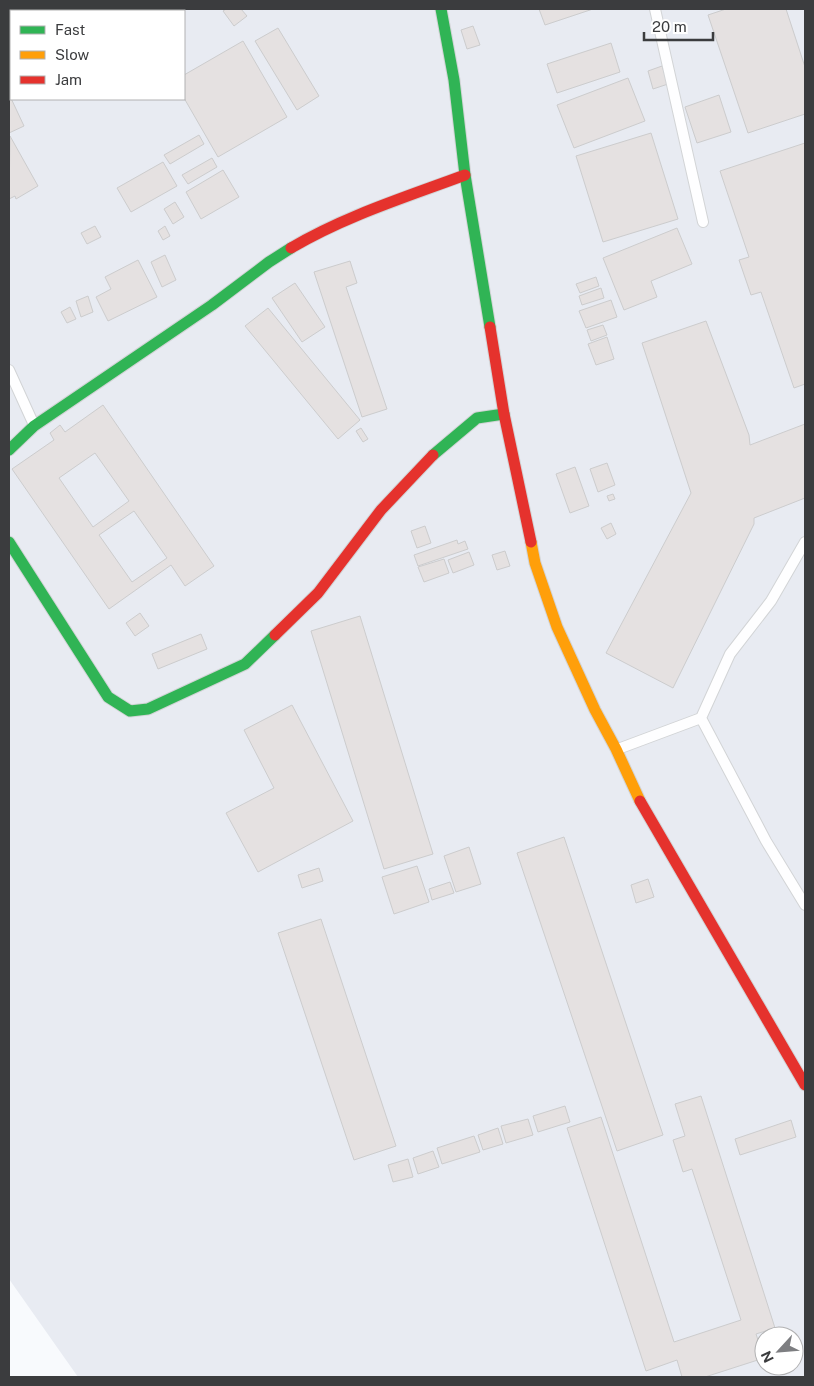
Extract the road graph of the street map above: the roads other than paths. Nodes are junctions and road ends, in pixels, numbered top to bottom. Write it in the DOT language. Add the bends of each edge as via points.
graph roads {
  1 [pos="441,9"];
  2 [pos="655,9"];
  3 [pos="465,175"];
  4 [pos="703,222"];
  5 [pos="9,370"];
  6 [pos="504,414"];
  7 [pos="34,426"];
  8 [pos="9,450"];
  9 [pos="9,542"];
  10 [pos="805,542"];
  11 [pos="701,718"];
  12 [pos="616,749"];
  13 [pos="805,905"];
  14 [pos="805,1085"];
  1 -- 3 [label="street" via="454,80"];
  2 -- 4 [label="lane"];
  3 -- 6 [label="street"];
  3 -- 7 [label="street" via="373,208 315,234 269,262 212,306"];
  5 -- 7 [label="lane"];
  6 -- 9 [label="street" via="477,418 426,460 381,510 318,593 245,664 148,709 130,711 108,697"];
  6 -- 12 [label="street" via="536,563 556,627 594,710"];
  7 -- 8 [label="street"];
  10 -- 11 [label="lane" via="771,601 730,654"];
  11 -- 12 [label="lane"];
  11 -- 13 [label="lane" via="766,841"];
  12 -- 14 [label="street" via="639,800"];
}
